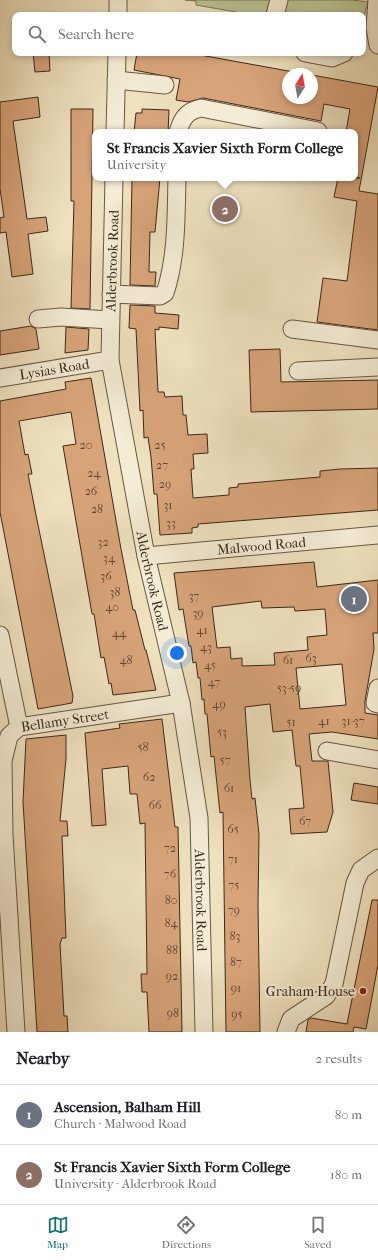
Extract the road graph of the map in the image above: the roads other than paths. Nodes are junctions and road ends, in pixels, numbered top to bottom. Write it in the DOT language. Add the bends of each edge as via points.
graph roads {
  1 [pos="118,0"];
  2 [pos="279,0"];
  3 [pos="375,0"];
  4 [pos="118,12"];
  5 [pos="276,12"];
  6 [pos="366,24"];
  7 [pos="378,44"];
  8 [pos="117,56"];
  9 [pos="321,56"];
  10 [pos="337,56"];
  11 [pos="116,80"];
  12 [pos="165,85"];
  13 [pos="115,129"];
  14 [pos="179,129"];
  15 [pos="308,129"];
  16 [pos="114,181"];
  17 [pos="177,181"];
  18 [pos="111,294"];
  19 [pos="38,319"];
  20 [pos="110,320"];
  21 [pos="292,329"];
  22 [pos="378,340"];
  23 [pos="110,360"];
  24 [pos="378,367"];
  25 [pos="298,371"];
  26 [pos="0,378"];
  27 [pos="378,535"];
  28 [pos="146,556"];
  29 [pos="0,635"];
  30 [pos="378,688"];
  31 [pos="181,703"];
  32 [pos="378,704"];
  33 [pos="19,727"];
  34 [pos="327,751"];
  35 [pos="378,760"];
  36 [pos="2,835"];
  37 [pos="378,858"];
  38 [pos="16,1032"];
  39 [pos="204,1032"];
  40 [pos="286,1032"];
  1 -- 4 [label="street"];
  2 -- 5 [label="street"];
  3 -- 6 [label="street"];
  3 -- 7 [label="street"];
  8 -- 11 [label="street"];
  9 -- 10 [label="street"];
  11 -- 12 [label="street"];
  11 -- 13 [label="street"];
  14 -- 15 [label="street" via="186,114 201,108"];
  16 -- 18 [label="street, Alderbrook Road"];
  17 -- 18 [label="street" via="176,226 165,293 160,296"];
  18 -- 20 [label="street, Alderbrook Road"];
  19 -- 20 [label="street" via="61,317"];
  20 -- 23 [label="street, Alderbrook Road"];
  21 -- 22 [label="street"];
  23 -- 26 [label="street, Lysias Road"];
  23 -- 28 [label="street, Alderbrook Road"];
  24 -- 25 [label="street"];
  27 -- 28 [label="street, Malwood Road"];
  28 -- 31 [label="street, Alderbrook Road"];
  29 -- 33 [label="street"];
  30 -- 32 [label="street" via="375,704"];
  31 -- 33 [label="street, Bellamy Street"];
  31 -- 39 [label="street, Alderbrook Road" via="199,818"];
  33 -- 36 [label="street, Bellamy Street" via="9,736 3,761"];
  34 -- 35 [label="street"];
  36 -- 38 [label="street, Bellamy Street"];
  37 -- 40 [label="street" via="361,870 355,882 334,984 326,996 290,1019"];
}
